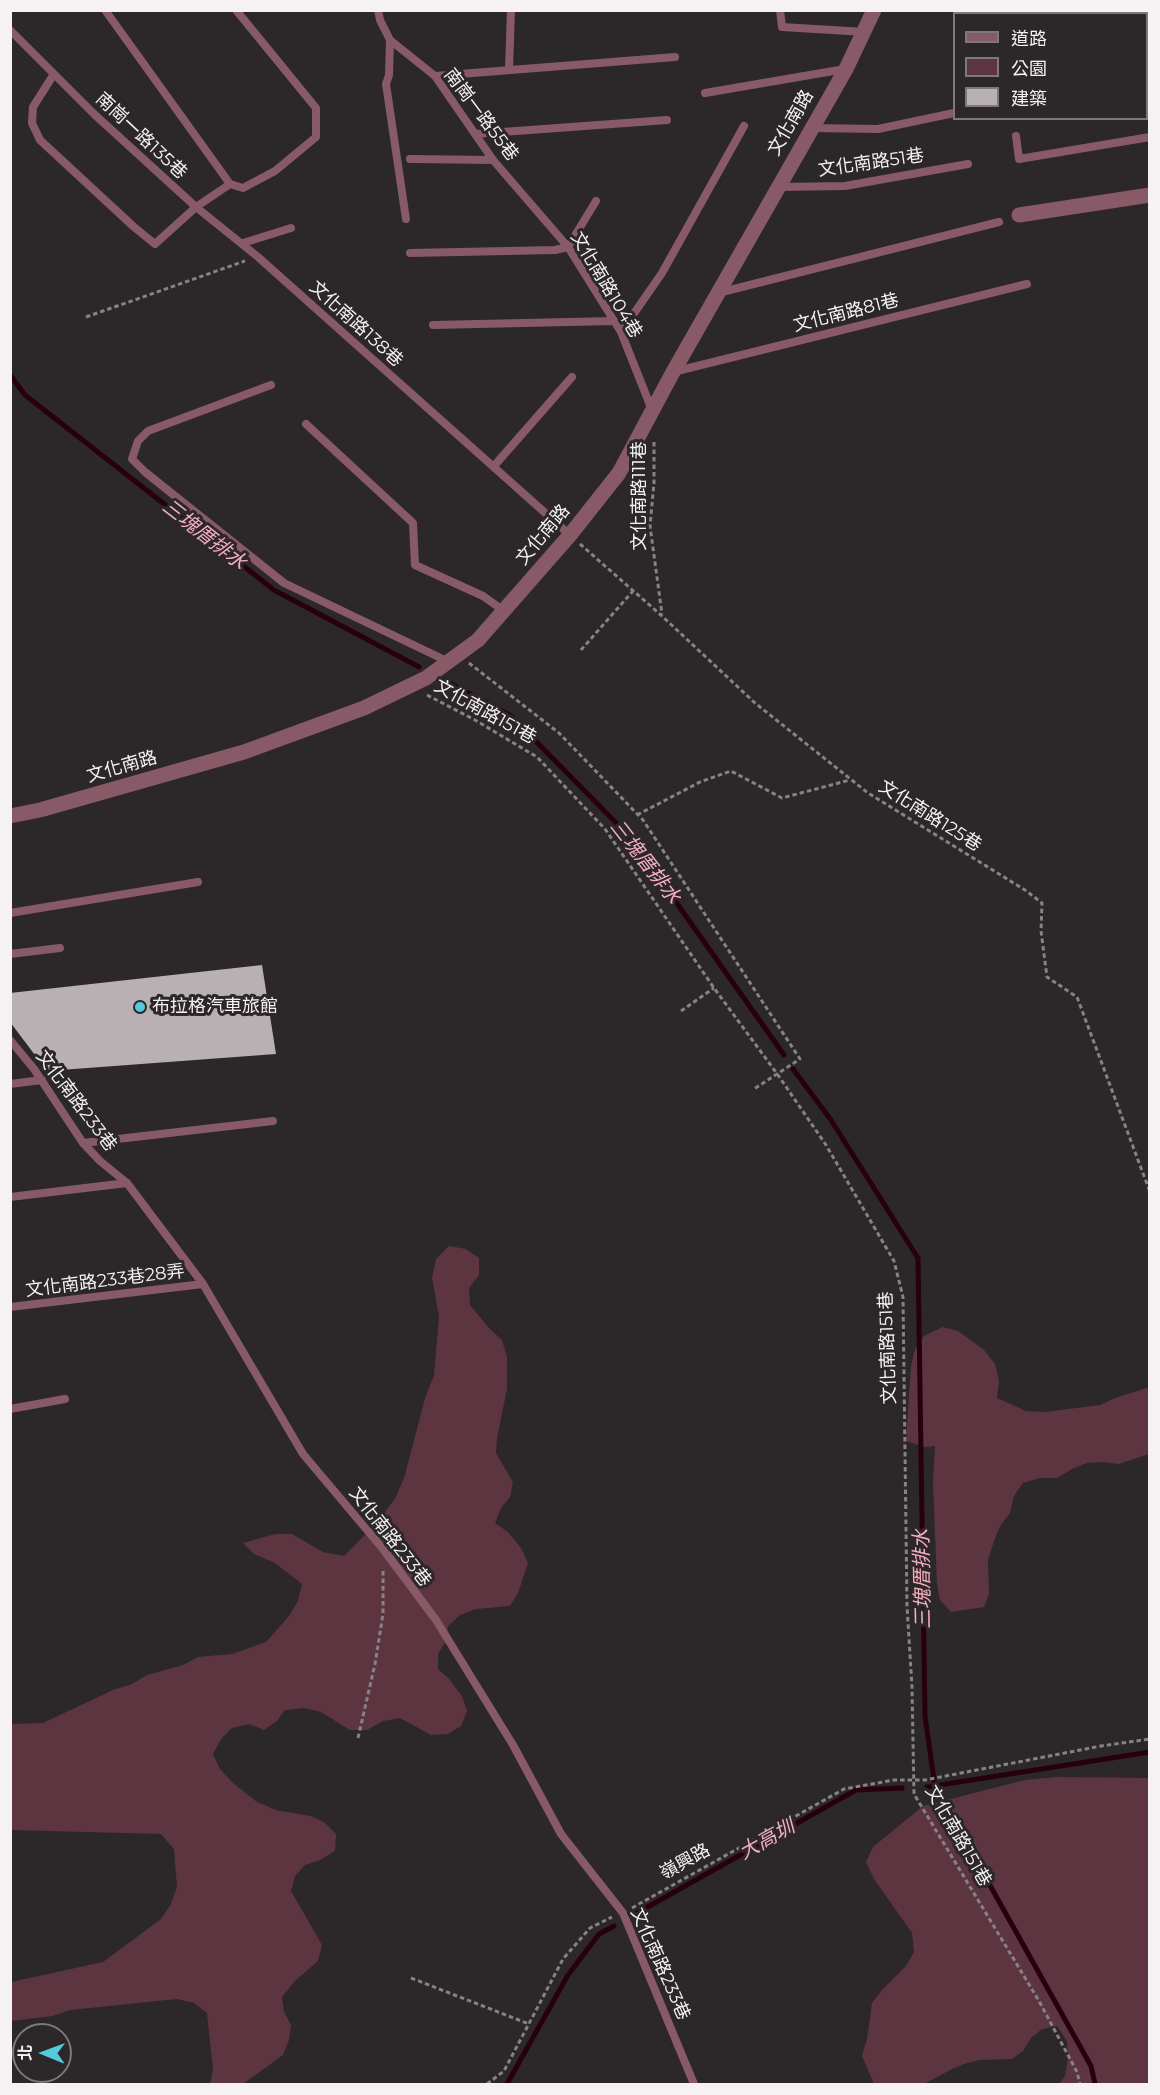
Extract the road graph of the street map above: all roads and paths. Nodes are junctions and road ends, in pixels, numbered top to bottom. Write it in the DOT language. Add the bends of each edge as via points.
graph roads {
  1 [pos="105,10"];
  2 [pos="236,10"];
  3 [pos="378,10"];
  4 [pos="511,10"];
  5 [pos="780,10"];
  6 [pos="874,10"];
  7 [pos="10,30"];
  8 [pos="865,32"];
  9 [pos="390,40"];
  10 [pos="675,57"];
  11 [pos="846,69"];
  12 [pos="509,70"];
  13 [pos="54,74"];
  14 [pos="435,76"];
  15 [pos="705,93"];
  16 [pos="953,114"];
  17 [pos="666,120"];
  18 [pos="744,126"];
  19 [pos="810,128"];
  20 [pos="476,134"];
  21 [pos="1016,136"];
  22 [pos="1149,137"];
  23 [pos="410,159"];
  24 [pos="493,160"];
  25 [pos="968,164"];
  26 [pos="230,184"];
  27 [pos="516,184"];
  28 [pos="777,187"];
  29 [pos="1149,195"];
  30 [pos="596,201"];
  31 [pos="196,207"];
  32 [pos="1019,215"];
  33 [pos="406,219"];
  34 [pos="999,222"];
  35 [pos="291,228"];
  36 [pos="243,243"];
  37 [pos="568,247"];
  38 [pos="410,253"];
  39 [pos="258,257"];
  40 [pos="1027,284"];
  41 [pos="717,294"];
  42 [pos="86,317"];
  43 [pos="614,321"];
  44 [pos="433,325"];
  45 [pos="621,332"];
  46 [pos="673,372"];
  47 [pos="572,377"];
  48 [pos="271,385"];
  49 [pos="652,411"];
  50 [pos="306,424"];
  51 [pos="653,439"];
  52 [pos="494,466"];
  53 [pos="570,535"];
  54 [pos="633,591"];
  55 [pos="504,611"];
  56 [pos="662,616"];
  57 [pos="581,650"];
  58 [pos="453,658"];
  59 [pos="409,686"];
  60 [pos="850,780"];
  61 [pos="637,815"];
  62 [pos="10,816"];
  63 [pos="198,882"];
  64 [pos="10,913"];
  65 [pos="60,948"];
  66 [pos="10,954"];
  67 [pos="714,988"];
  68 [pos="681,1011"];
  69 [pos="10,1040"];
  70 [pos="778,1075"];
  71 [pos="42,1080"];
  72 [pos="10,1084"];
  73 [pos="754,1089"];
  74 [pos="273,1121"];
  75 [pos="83,1143"];
  76 [pos="128,1183"];
  77 [pos="1149,1192"];
  78 [pos="10,1197"];
  79 [pos="203,1284"];
  80 [pos="10,1307"];
  81 [pos="65,1399"];
  82 [pos="10,1408"];
  83 [pos="383,1549"];
  84 [pos="358,1738"];
  85 [pos="1149,1739"];
  86 [pos="623,1912"];
  87 [pos="411,1978"];
  88 [pos="529,2024"];
  89 [pos="487,2085"];
  90 [pos="694,2085"];
  91 [pos="1080,2085"];
  1 -- 26 [label="lane"];
  2 -- 26 [label="lane" via="316,108 316,137 275,171 243,188"];
  3 -- 9 [label="lane, 南崗一路55巷"];
  4 -- 12 [label="lane"];
  5 -- 8 [label="lane" via="782,27"];
  6 -- 8 [label="street, 文化南路"];
  7 -- 13 [label="lane, 南崗一路135巷"];
  8 -- 11 [label="street, 文化南路"];
  9 -- 14 [label="lane, 南崗一路55巷"];
  9 -- 33 [label="lane" via="386,84"];
  10 -- 12 [label="lane"];
  11 -- 15 [label="lane"];
  11 -- 19 [label="street, 文化南路"];
  12 -- 14 [label="lane"];
  13 -- 31 [label="lane, 南崗一路135巷"];
  13 -- 31 [label="lane" via="33,107 32,123 40,140 155,244"];
  14 -- 20 [label="lane, 南崗一路55巷"];
  16 -- 19 [label="lane" via="878,129"];
  17 -- 20 [label="lane"];
  18 -- 45 [label="lane" via="662,273"];
  19 -- 28 [label="street, 文化南路"];
  20 -- 24 [label="lane, 南崗一路55巷"];
  21 -- 22 [label="lane" via="1019,159"];
  23 -- 24 [label="lane"];
  24 -- 27 [label="lane, 南崗一路55巷"];
  25 -- 28 [label="lane, 文化南路51巷" via="845,186"];
  26 -- 31 [label="lane"];
  27 -- 37 [label="lane, 文化南路104巷"];
  28 -- 41 [label="street, 文化南路"];
  29 -- 32 [label="street"];
  30 -- 37 [label="lane"];
  31 -- 36 [label="lane, 南崗一路135巷"];
  34 -- 41 [label="lane"];
  35 -- 36 [label="lane"];
  36 -- 39 [label="lane, 南崗一路135巷"];
  37 -- 38 [label="lane"];
  37 -- 43 [label="lane, 文化南路104巷"];
  39 -- 42 [label="path"];
  39 -- 52 [label="lane, 文化南路138巷"];
  40 -- 46 [label="lane, 文化南路81巷"];
  41 -- 46 [label="street, 文化南路"];
  43 -- 44 [label="lane"];
  43 -- 45 [label="lane, 文化南路104巷"];
  45 -- 49 [label="lane, 文化南路104巷"];
  46 -- 49 [label="street, 文化南路"];
  47 -- 52 [label="lane"];
  48 -- 58 [label="lane" via="148,431 138,441 132,459 284,583"];
  49 -- 53 [label="street, 文化南路" via="619,474"];
  50 -- 55 [label="lane" via="413,523 415,565 483,596"];
  51 -- 56 [label="path, 文化南路111巷" via="650,526"];
  52 -- 53 [label="lane, 文化南路138巷"];
  53 -- 54 [label="path, 文化南路125巷"];
  53 -- 55 [label="street, 文化南路"];
  54 -- 56 [label="path, 文化南路125巷"];
  54 -- 57 [label="path"];
  55 -- 58 [label="street, 文化南路" via="478,640"];
  56 -- 60 [label="path, 文化南路125巷" via="755,703"];
  58 -- 59 [label="street, 文化南路"];
  58 -- 61 [label="path" via="559,733"];
  59 -- 62 [label="street, 文化南路" via="364,708 244,752"];
  59 -- 67 [label="path, 文化南路151巷" via="537,757 605,829"];
  60 -- 61 [label="path" via="782,798 731,771 700,782"];
  60 -- 77 [label="path, 文化南路125巷" via="1042,903 1047,977 1077,997"];
  61 -- 70 [label="path" via="800,1059"];
  63 -- 64 [label="lane"];
  65 -- 66 [label="lane"];
  67 -- 68 [label="path"];
  67 -- 70 [label="path, 文化南路151巷"];
  69 -- 71 [label="lane, 文化南路233巷"];
  70 -- 73 [label="path"];
  70 -- 91 [label="path, 文化南路151巷" via="826,1144 894,1262 903,1297 915,1794 1039,2001 1077,2072"];
  71 -- 72 [label="lane"];
  71 -- 75 [label="lane, 文化南路233巷"];
  74 -- 75 [label="lane"];
  75 -- 76 [label="lane, 文化南路233巷"];
  76 -- 78 [label="lane"];
  76 -- 79 [label="lane, 文化南路233巷"];
  79 -- 80 [label="lane, 文化南路233巷28弄"];
  79 -- 83 [label="lane, 文化南路233巷" via="303,1454"];
  81 -- 82 [label="lane"];
  83 -- 84 [label="path" via="383,1614"];
  83 -- 86 [label="lane, 文化南路233巷" via="448,1640 513,1745 561,1834"];
  85 -- 86 [label="path, 嶺興路" via="925,1780 894,1780 844,1789"];
  86 -- 88 [label="path, 嶺興路" via="590,1928 563,1959"];
  86 -- 90 [label="lane, 文化南路233巷"];
  87 -- 88 [label="path"];
  88 -- 89 [label="path, 嶺興路" via="504,2071"];
}
